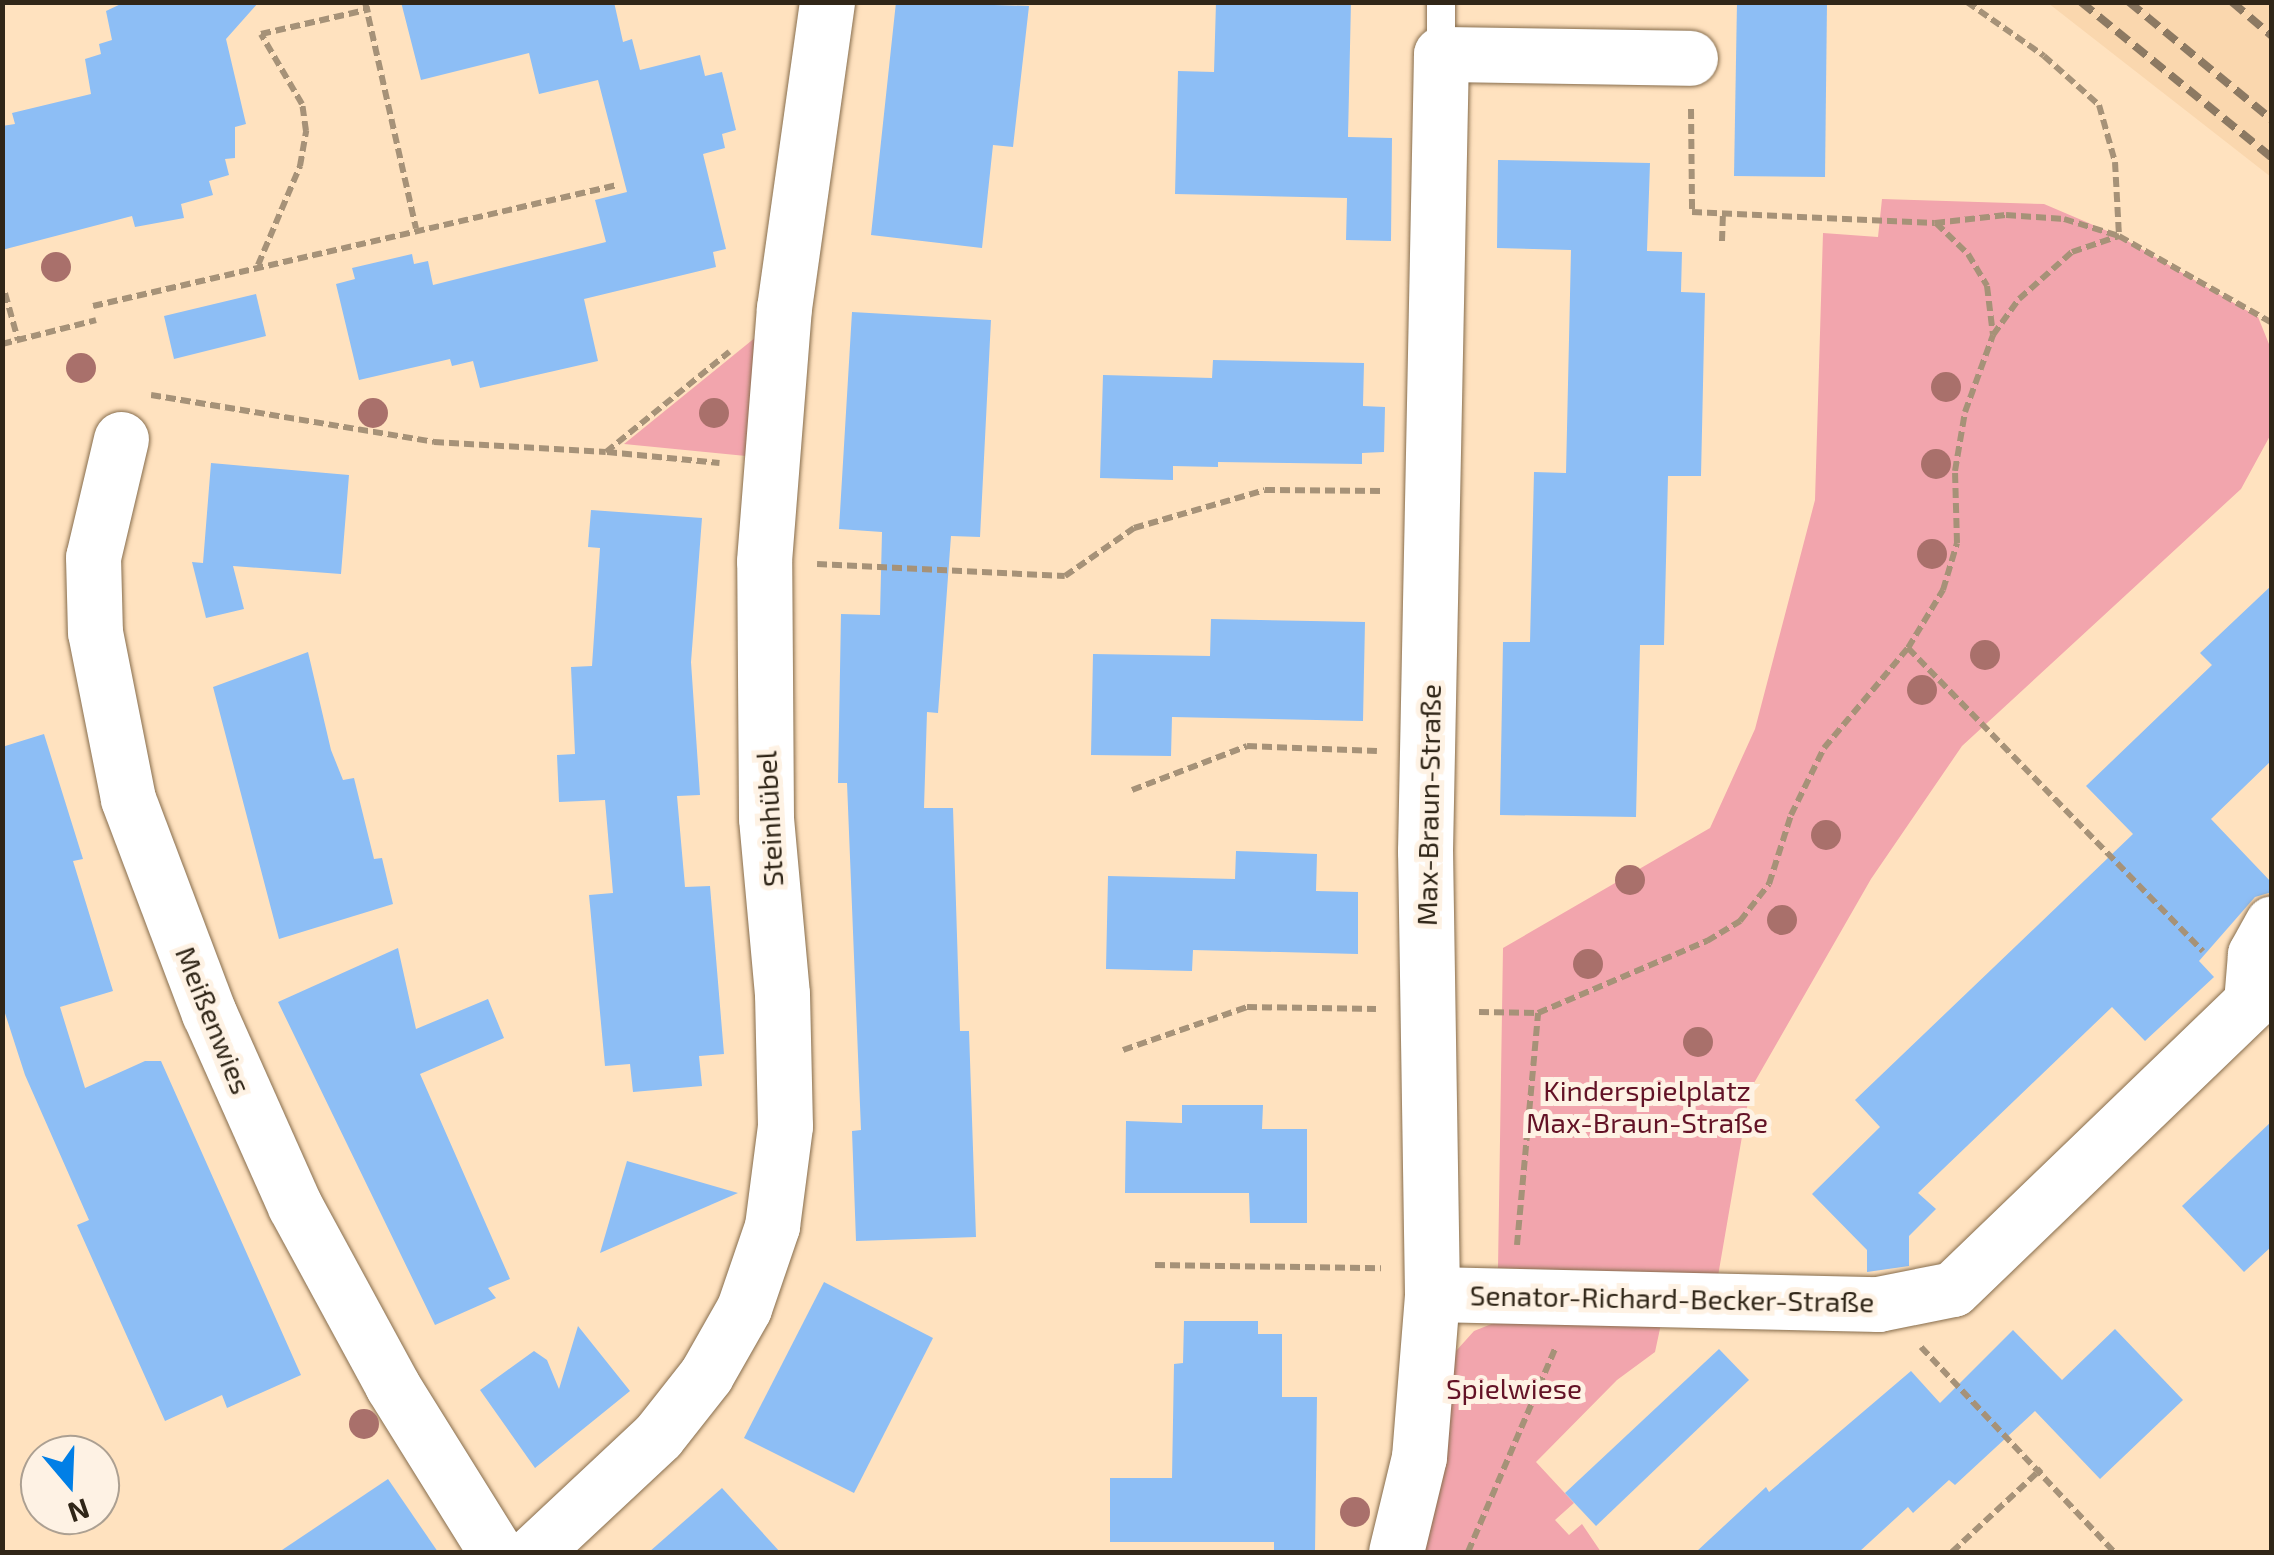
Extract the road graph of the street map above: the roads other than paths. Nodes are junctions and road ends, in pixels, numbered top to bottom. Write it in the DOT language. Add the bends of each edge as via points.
graph roads {
  1 [pos="826,2"];
  2 [pos="1441,28"];
  3 [pos="1690,58"];
  4 [pos="127,415"];
  5 [pos="2272,923"];
  6 [pos="1432,1282"];
  7 [pos="496,1552"];
  8 [pos="534,1552"];
  9 [pos="1396,1552"];
  1 -- 8 [label="street, Steinhübel" via="784,308 764,561 765,799 786,1126 772,1226 744,1308 706,1375 658,1436"];
  2 -- 3 [label="street, Max-Braun-Straße"];
  2 -- 6 [label="street, Max-Braun-Straße" via="1428,752"];
  4 -- 7 [label="street, Meißenwies" via="93,558 95,632 128,799 209,1013 294,1206"];
  5 -- 6 [label="street, Senator-Richard-Becker-Straße" via="2255,954 2251,1002 1953,1289 1878,1304 1514,1296"];
  6 -- 9 [label="street, Max-Braun-Straße" via="1419,1457"];
}
